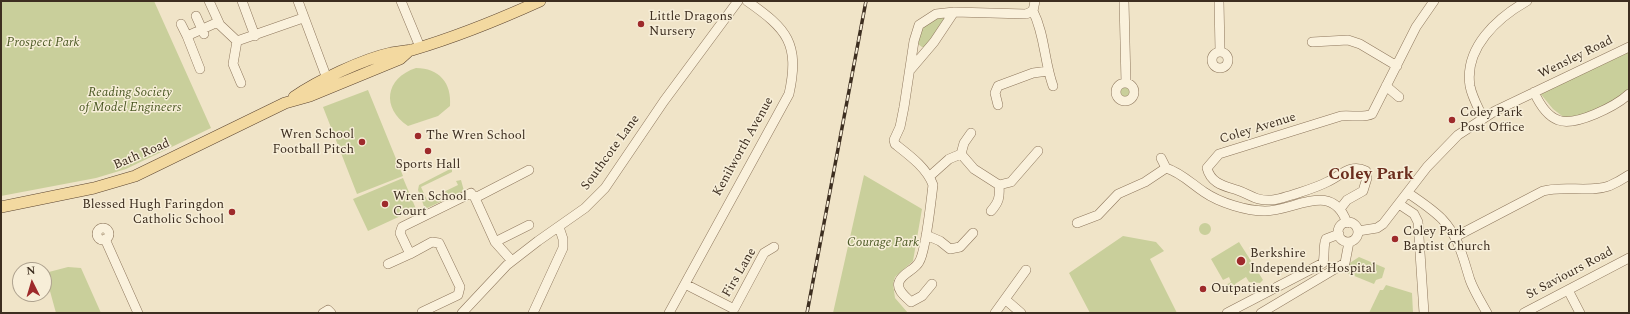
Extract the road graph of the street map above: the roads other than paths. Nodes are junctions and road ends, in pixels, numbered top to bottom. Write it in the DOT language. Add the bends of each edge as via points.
graph roads {
  1 [pos="209,1"];
  2 [pos="242,1"];
  3 [pos="298,1"];
  4 [pos="401,1"];
  5 [pos="540,1"];
  6 [pos="738,1"];
  7 [pos="747,1"];
  8 [pos="1035,1"];
  9 [pos="1124,1"];
  10 [pos="1219,1"];
  11 [pos="1434,1"];
  12 [pos="1527,1"];
  13 [pos="1033,11"];
  14 [pos="954,12"];
  15 [pos="196,16"];
  16 [pos="304,18"];
  17 [pos="218,22"];
  18 [pos="182,24"];
  19 [pos="203,32"];
  20 [pos="187,36"];
  21 [pos="255,36"];
  22 [pos="914,40"];
  23 [pos="237,41"];
  24 [pos="1312,42"];
  25 [pos="1629,46"];
  26 [pos="415,48"];
  27 [pos="926,51"];
  28 [pos="1220,51"];
  29 [pos="1397,66"];
  30 [pos="200,69"];
  31 [pos="911,69"];
  32 [pos="1048,71"];
  33 [pos="328,82"];
  34 [pos="1126,83"];
  35 [pos="241,84"];
  36 [pos="1054,86"];
  37 [pos="1386,86"];
  38 [pos="1534,92"];
  39 [pos="1629,94"];
  40 [pos="1399,97"];
  41 [pos="998,106"];
  42 [pos="1483,118"];
  43 [pos="971,133"];
  44 [pos="1038,151"];
  45 [pos="961,154"];
  46 [pos="1161,158"];
  47 [pos="1166,168"];
  48 [pos="529,170"];
  49 [pos="1629,175"];
  50 [pos="930,176"];
  51 [pos="999,185"];
  52 [pos="1408,193"];
  53 [pos="473,195"];
  54 [pos="1400,204"];
  55 [pos="1,207"];
  56 [pos="1340,209"];
  57 [pos="991,211"];
  58 [pos="1077,222"];
  59 [pos="1347,223"];
  60 [pos="529,225"];
  61 [pos="559,227"];
  62 [pos="1358,231"];
  63 [pos="973,233"];
  64 [pos="1339,234"];
  65 [pos="926,235"];
  66 [pos="1455,237"];
  67 [pos="105,239"];
  68 [pos="495,242"];
  69 [pos="1349,242"];
  70 [pos="774,247"];
  71 [pos="410,254"];
  72 [pos="1629,258"];
  73 [pos="512,261"];
  74 [pos="388,264"];
  75 [pos="1026,270"];
  76 [pos="685,284"];
  77 [pos="932,284"];
  78 [pos="1568,290"];
  79 [pos="1006,300"];
  80 [pos="422,312"];
  81 [pos="138,313"];
  82 [pos="323,313"];
  83 [pos="331,313"];
  84 [pos="462,313"];
  85 [pos="533,313"];
  86 [pos="669,313"];
  87 [pos="994,313"];
  88 [pos="1021,313"];
  89 [pos="1227,313"];
  90 [pos="1261,313"];
  91 [pos="1424,313"];
  92 [pos="1487,313"];
  93 [pos="1524,313"];
  94 [pos="1580,313"];
  1 -- 17 [label="street"];
  2 -- 21 [label="street"];
  3 -- 16 [label="street"];
  4 -- 26 [label="street"];
  5 -- 26 [label="main road, Bath Road" via="497,20"];
  6 -- 61 [label="street, Southcote Lane" via="664,100 605,188 585,208"];
  7 -- 76 [label="street, Kenilworth Avenue" via="772,18 789,41 793,75 789,94"];
  8 -- 13 [label="street"];
  9 -- 34 [label="street"];
  10 -- 28 [label="street"];
  11 -- 29 [label="street, Coley Avenue" via="1416,26"];
  12 -- 42 [label="street" via="1499,20 1481,39 1472,60 1470,87"];
  13 -- 14 [label="street" via="1026,14"];
  13 -- 32 [label="street" via="1044,42"];
  14 -- 22 [label="street" via="936,14 919,25"];
  14 -- 27 [label="street"];
  15 -- 19 [label="street"];
  16 -- 21 [label="street"];
  16 -- 33 [label="street"];
  17 -- 19 [label="street"];
  17 -- 23 [label="street"];
  18 -- 20 [label="street"];
  19 -- 20 [label="street"];
  20 -- 30 [label="street"];
  21 -- 23 [label="street"];
  22 -- 27 [label="street" via="919,48"];
  22 -- 31 [label="street"];
  23 -- 35 [label="street" via="233,64"];
  24 -- 29 [label="street" via="1348,40 1360,44"];
  25 -- 38 [label="street, Wensley Road"];
  26 -- 33 [label="main road, Bath Road" via="400,59"];
  27 -- 31 [label="street"];
  29 -- 37 [label="street, Coley Avenue"];
  31 -- 50 [label="street" via="900,127 894,140 895,144 909,154"];
  32 -- 36 [label="street"];
  32 -- 41 [label="street" via="1032,73 998,86 995,93"];
  33 -- 55 [label="main road, Bath Road" via="310,96 285,103 135,176 94,188"];
  37 -- 40 [label="street"];
  37 -- 56 [label="street, Coley Avenue" via="1372,114 1368,116 1341,116 1219,154 1207,168 1209,174 1223,187 1238,190 1252,199 1272,200 1328,182 1345,170 1359,168 1366,171 1367,178 1363,191 1347,200"];
  38 -- 39 [label="street, Wensley Road" via="1551,116 1560,121 1586,117 1606,109"];
  38 -- 42 [label="street, Wensley Road"];
  42 -- 52 [label="street, Wensley Road" via="1444,148"];
  43 -- 45 [label="street" via="964,143"];
  44 -- 51 [label="street" via="1011,182"];
  45 -- 50 [label="street" via="949,159"];
  45 -- 51 [label="street" via="974,169"];
  46 -- 47 [label="street"];
  47 -- 56 [label="street" via="1206,194 1244,209 1266,211 1324,200 1334,202"];
  47 -- 58 [label="street" via="1158,175 1106,200 1098,215"];
  48 -- 53 [label="street"];
  49 -- 66 [label="street" via="1602,188 1543,190"];
  50 -- 65 [label="street" via="933,185"];
  51 -- 57 [label="street" via="998,204"];
  52 -- 54 [label="street, Wensley Road"];
  52 -- 66 [label="street" via="1442,220"];
  53 -- 68 [label="street"];
  53 -- 71 [label="street" via="402,227 400,233"];
  54 -- 62 [label="street, Wensley Road" via="1377,228"];
  54 -- 91 [label="street" via="1414,214 1418,222"];
  56 -- 59 [label="street"];
  59 -- 62 [label="street" via="1355,226"];
  59 -- 64 [label="street" via="1341,226"];
  60 -- 68 [label="street"];
  61 -- 73 [label="street, Southcote Lane"];
  61 -- 85 [label="street" via="563,248"];
  62 -- 69 [label="street"];
  63 -- 65 [label="street" via="960,247 950,249"];
  64 -- 69 [label="street" via="1341,239"];
  64 -- 89 [label="street" via="1326,239 1323,263"];
  65 -- 77 [label="street" via="919,263 902,277 899,288 911,302 922,296"];
  66 -- 92 [label="street" via="1464,257 1470,281"];
  67 -- 81 [label="street"];
  68 -- 73 [label="street"];
  69 -- 90 [label="street" via="1345,262"];
  70 -- 76 [label="street, Firs Lane" via="764,253 734,308"];
  71 -- 74 [label="street"];
  71 -- 80 [label="street" via="432,242 439,243 460,287 458,295"];
  72 -- 78 [label="street, St Saviours Road"];
  73 -- 84 [label="street, Southcote Lane"];
  75 -- 79 [label="street"];
  76 -- 86 [label="street, Kenilworth Avenue"];
  78 -- 93 [label="street, St Saviours Road"];
  78 -- 94 [label="street"];
  79 -- 87 [label="street"];
  79 -- 88 [label="street"];
  82 -- 83 [label="street" via="328,310"];
}
